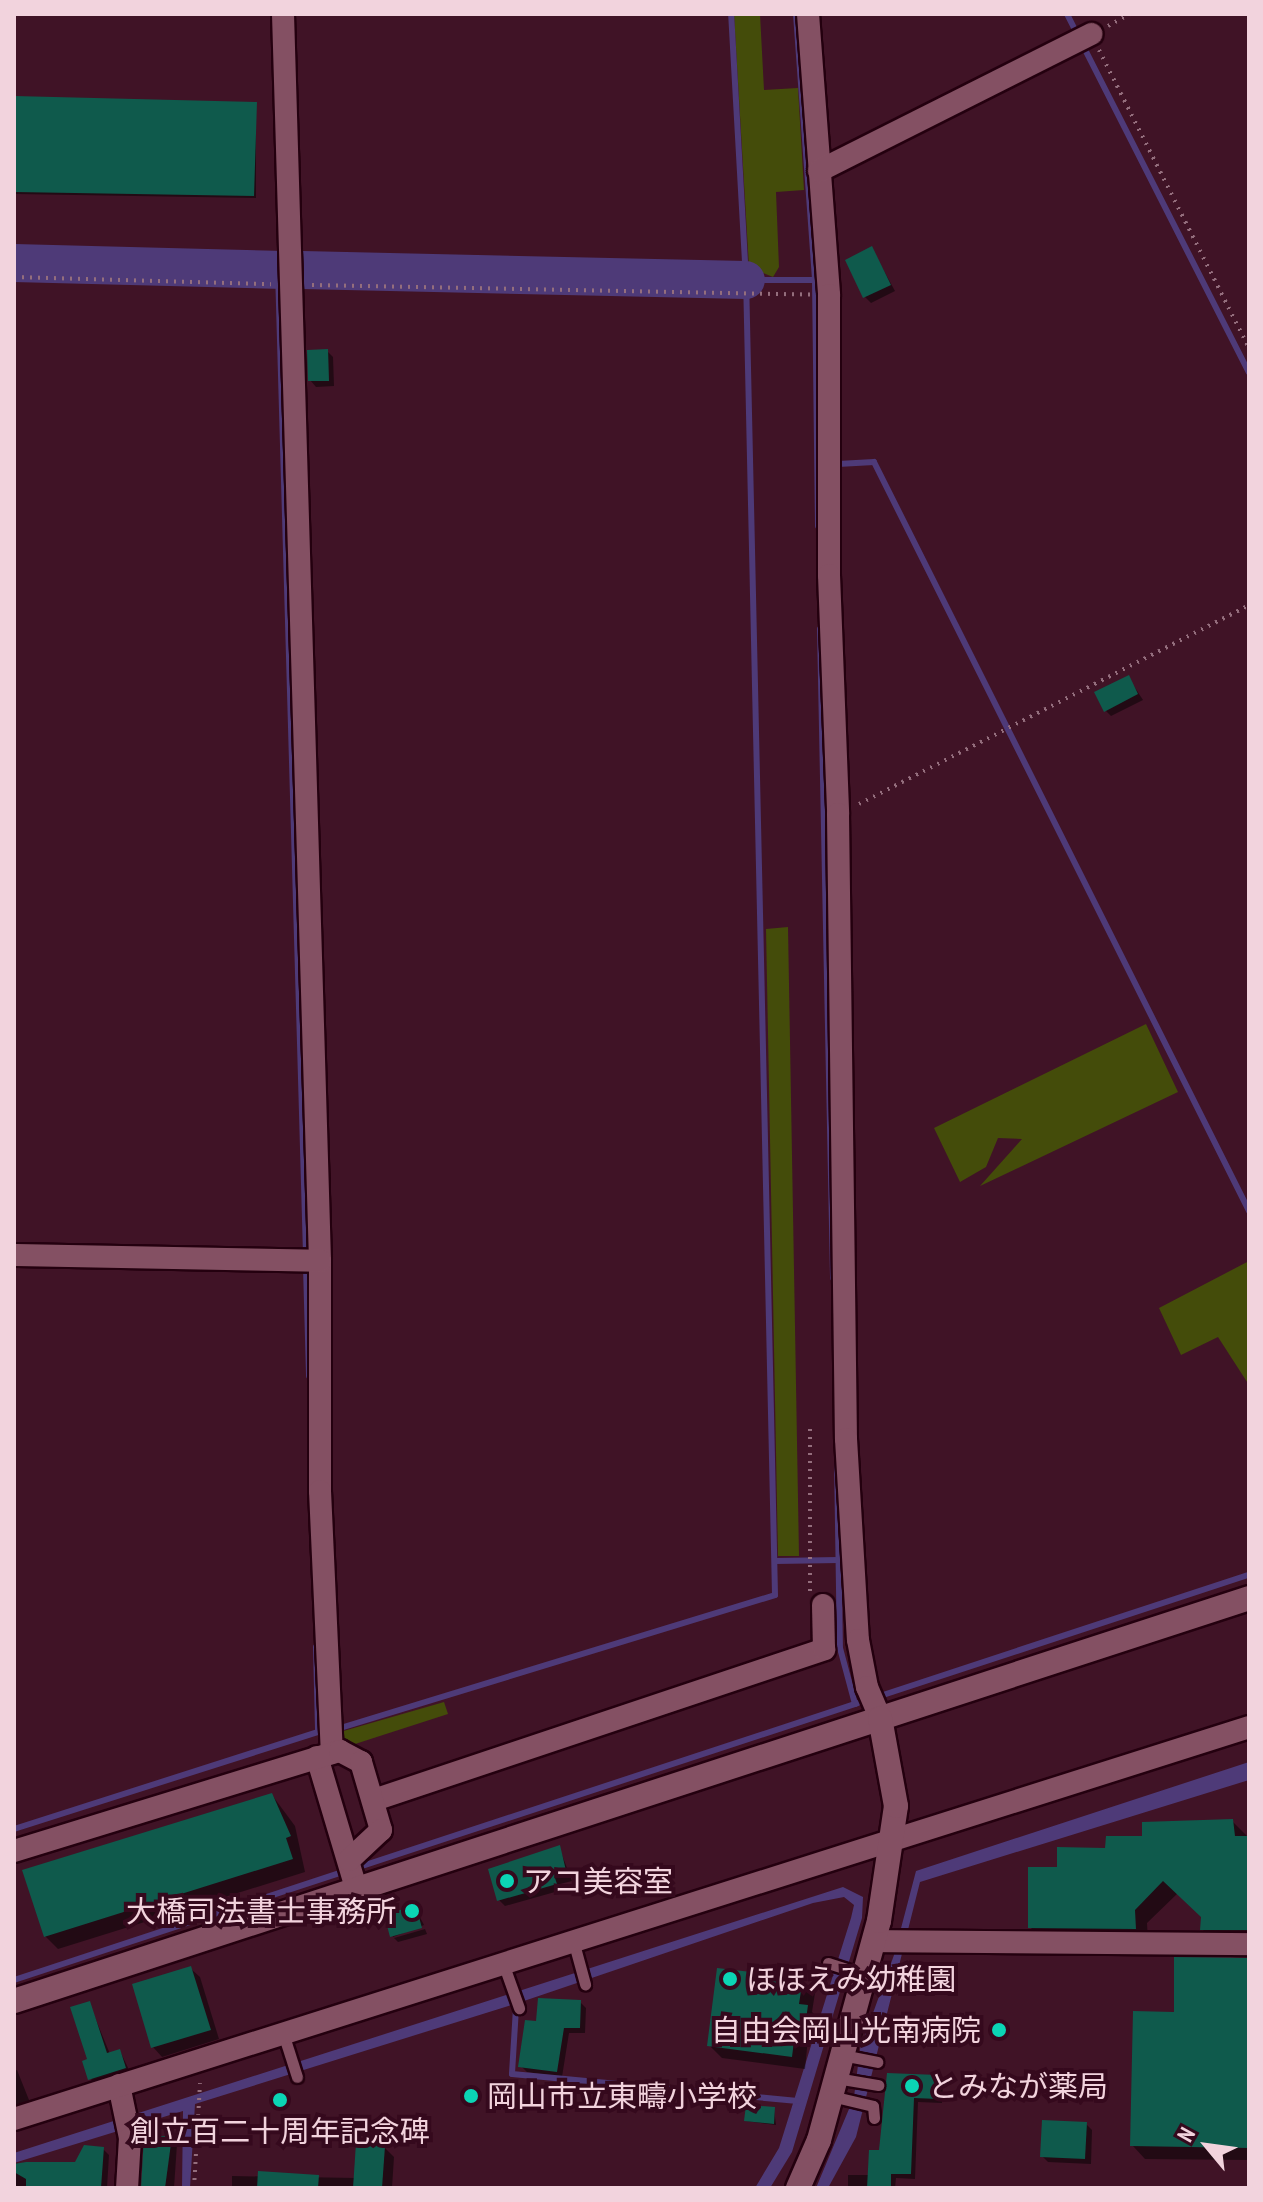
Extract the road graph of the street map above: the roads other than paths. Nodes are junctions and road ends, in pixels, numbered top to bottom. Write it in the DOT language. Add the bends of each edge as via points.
graph roads {
  1 [pos="283,14"];
  2 [pos="808,14"];
  3 [pos="1084,38"];
  4 [pos="819,171"];
  5 [pos="14,1255"];
  6 [pos="310,1262"];
  7 [pos="1249,1598"];
  8 [pos="823,1605"];
  9 [pos="880,1718"];
  10 [pos="1249,1727"];
  11 [pos="328,1743"];
  12 [pos="374,1800"];
  13 [pos="889,1839"];
  14 [pos="14,1851"];
  15 [pos="352,1872"];
  16 [pos="573,1939"];
  17 [pos="891,1942"];
  18 [pos="1249,1944"];
  19 [pos="503,1962"];
  20 [pos="828,1963"];
  21 [pos="857,1972"];
  22 [pos="585,1984"];
  23 [pos="14,2001"];
  24 [pos="519,2008"];
  25 [pos="283,2032"];
  26 [pos="877,2062"];
  27 [pos="297,2077"];
  28 [pos="848,2082"];
  29 [pos="119,2085"];
  30 [pos="875,2085"];
  31 [pos="874,2118"];
  32 [pos="14,2119"];
  33 [pos="127,2188"];
  34 [pos="798,2188"];
  1 -- 6 [label="street" via="282,284"];
  2 -- 4 [label="street"];
  3 -- 4 [label="street"];
  4 -- 9 [label="street" via="829,295 829,575 838,814 847,1471 858,1640 867,1687"];
  5 -- 6 [label="street"];
  6 -- 11 [label="street"];
  7 -- 9 [label="street"];
  8 -- 12 [label="street" via="824,1649"];
  9 -- 13 [label="street" via="895,1786"];
  9 -- 15 [label="street"];
  10 -- 13 [label="street"];
  11 -- 12 [label="street" via="361,1762"];
  11 -- 14 [label="street"];
  11 -- 15 [label="street"];
  12 -- 15 [label="street" via="381,1830"];
  13 -- 16 [label="street"];
  13 -- 17 [label="street"];
  15 -- 23 [label="street"];
  16 -- 19 [label="street"];
  16 -- 22 [label="lane"];
  17 -- 18 [label="street"];
  17 -- 21 [label="street"];
  19 -- 24 [label="lane"];
  19 -- 25 [label="street"];
  20 -- 21 [label="lane"];
  21 -- 28 [label="street"];
  25 -- 27 [label="lane"];
  25 -- 29 [label="street"];
  26 -- 28 [label="lane"];
  28 -- 30 [label="lane"];
  28 -- 31 [label="lane" via="873,2106"];
  28 -- 34 [label="street"];
  29 -- 32 [label="street"];
  29 -- 33 [label="street" via="126,2121"];
}
